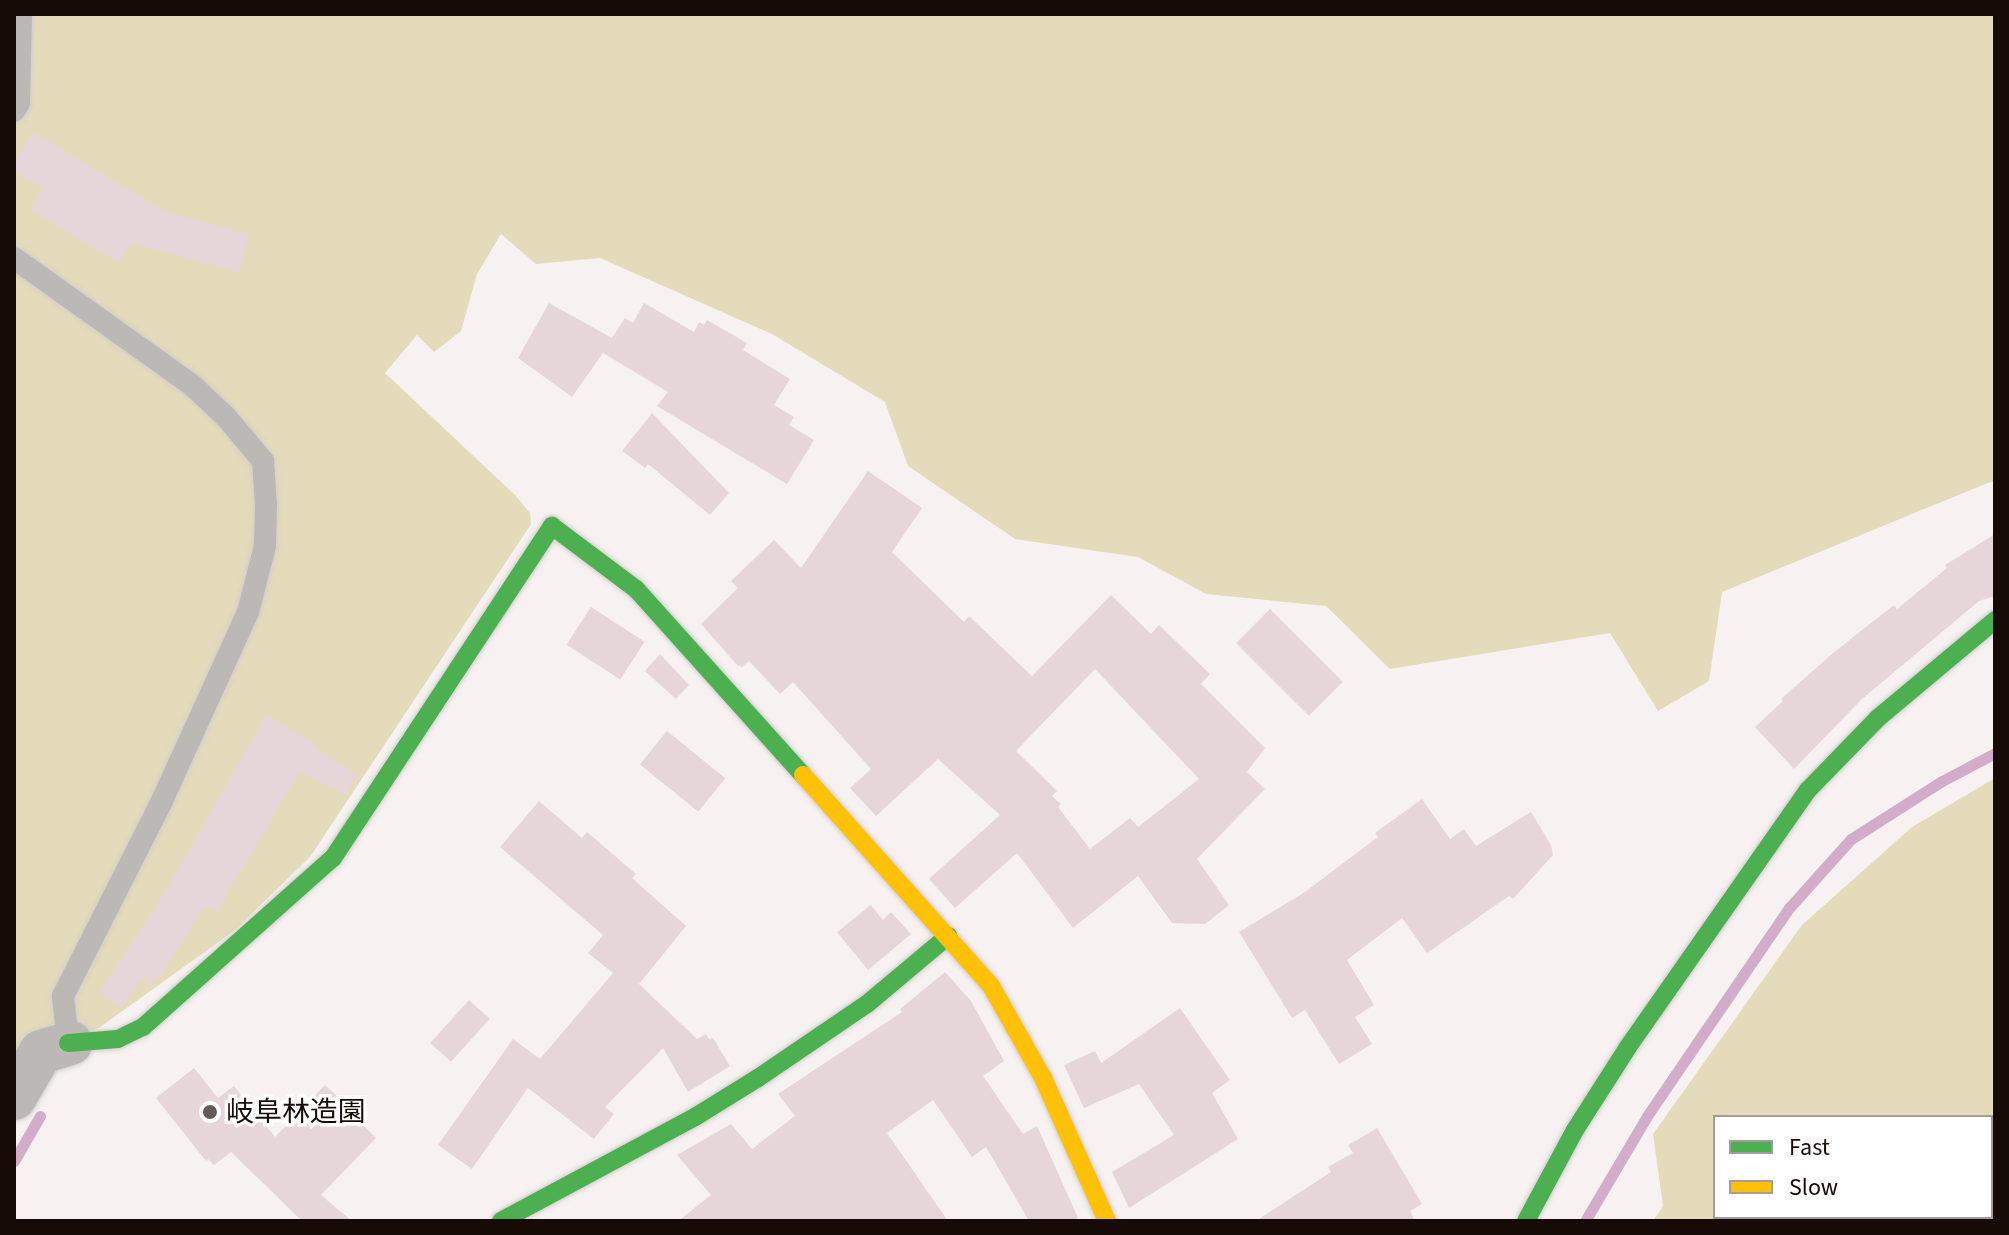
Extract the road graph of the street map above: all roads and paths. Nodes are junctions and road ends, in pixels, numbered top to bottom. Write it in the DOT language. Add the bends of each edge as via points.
graph roads {
  1 [pos="21,14"];
  2 [pos="14,111"];
  3 [pos="14,258"];
  4 [pos="1995,620"];
  5 [pos="948,936"];
  6 [pos="70,1043"];
  7 [pos="14,1098"];
  8 [pos="501,1221"];
  9 [pos="1107,1221"];
  10 [pos="1526,1221"];
  1 -- 2 [label="lane" via="19,103"];
  3 -- 6 [label="lane" via="192,385 263,461 265,546 248,612 162,801 63,996"];
  4 -- 10 [label="street" via="1878,718 1808,790 1628,1047"];
  5 -- 6 [label="street" via="636,589 552,526 333,858 143,1027 118,1039"];
  5 -- 8 [label="street" via="867,1004 758,1078"];
  5 -- 9 [label="street" via="991,986 1043,1078"];
  6 -- 7 [label="street" via="41,1052"];
}
